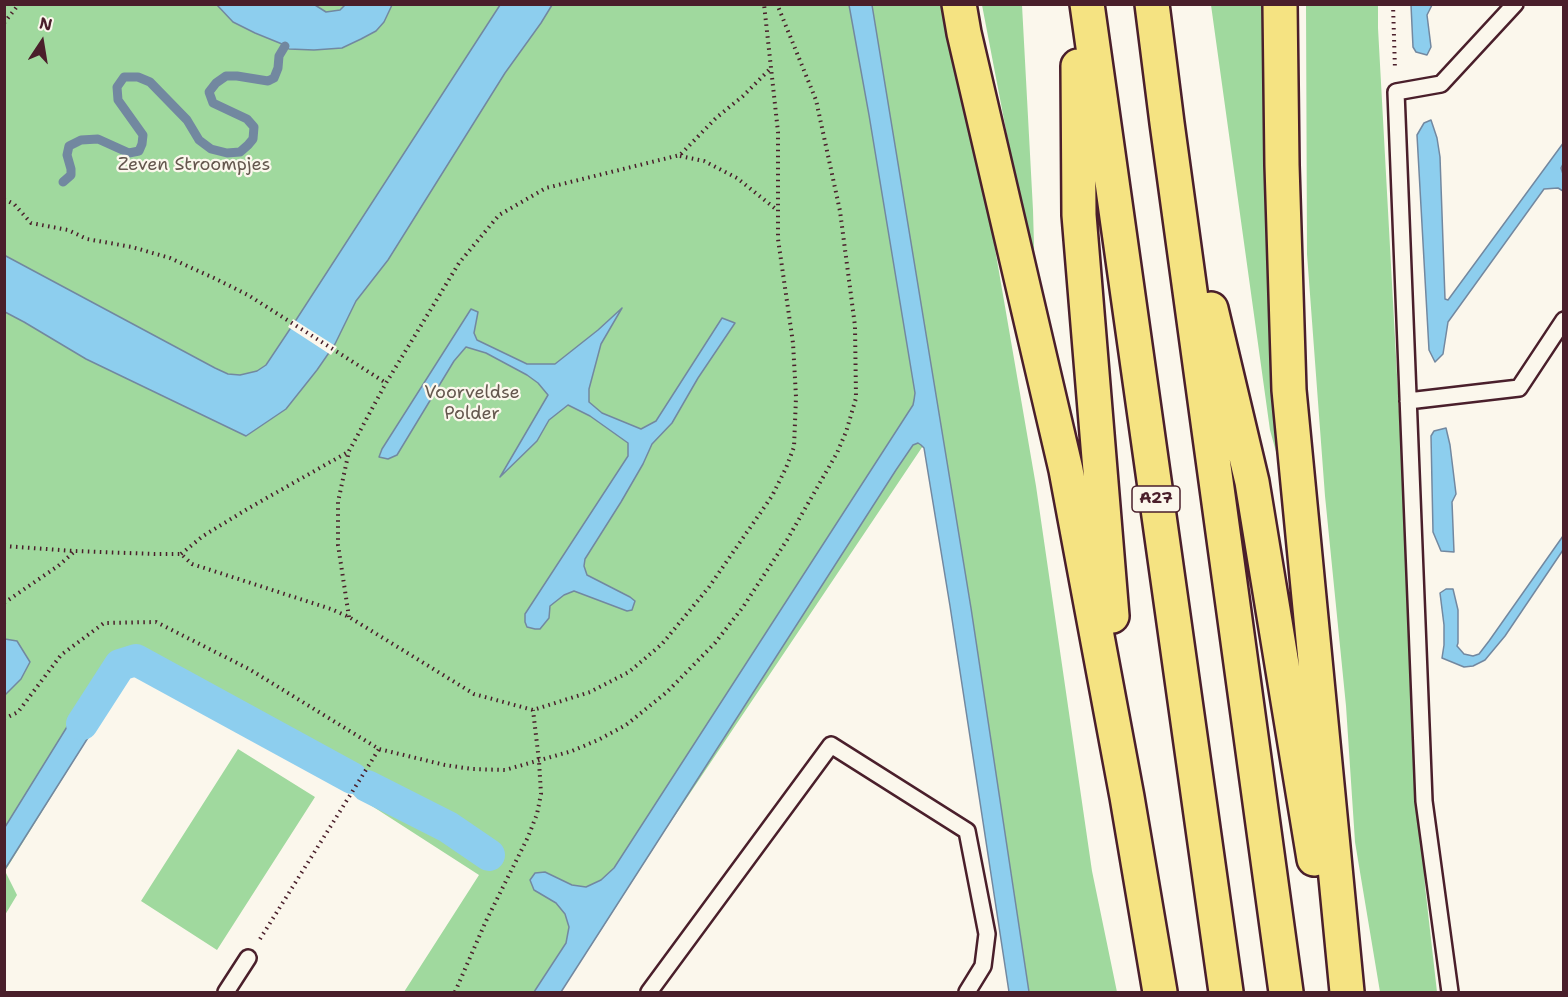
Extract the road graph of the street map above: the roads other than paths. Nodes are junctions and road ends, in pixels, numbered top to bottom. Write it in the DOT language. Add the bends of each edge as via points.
graph roads {
  1 [pos="959,4"];
  2 [pos="1077,4"];
  3 [pos="1087,4"];
  4 [pos="1152,4"];
  5 [pos="1280,4"];
  6 [pos="1515,4"];
  7 [pos="1167,123"];
  8 [pos="1563,320"];
  9 [pos="1408,400"];
  10 [pos="1126,797"];
  11 [pos="248,958"];
  12 [pos="226,993"];
  13 [pos="650,993"];
  14 [pos="967,993"];
  15 [pos="1160,993"];
  16 [pos="1226,993"];
  17 [pos="1286,993"];
  18 [pos="1340,993"];
  19 [pos="1347,993"];
  20 [pos="1450,993"];
  1 -- 10 [label="highway" via="1066,470"];
  2 -- 10 [label="highway" via="1079,214"];
  3 -- 16 [label="highway, A27"];
  4 -- 7 [label="highway"];
  5 -- 19 [label="highway" via="1289,390"];
  6 -- 9 [label="lane" via="1440,84 1396,92"];
  7 -- 17 [label="highway"];
  7 -- 18 [label="highway" via="1252,482 1311,848"];
  8 -- 9 [label="lane" via="1519,388"];
  9 -- 20 [label="lane" via="1424,801"];
  10 -- 15 [label="highway"];
  11 -- 12 [label="lane"];
  13 -- 14 [label="lane" via="831,745 967,831 987,934 983,966"];
}
